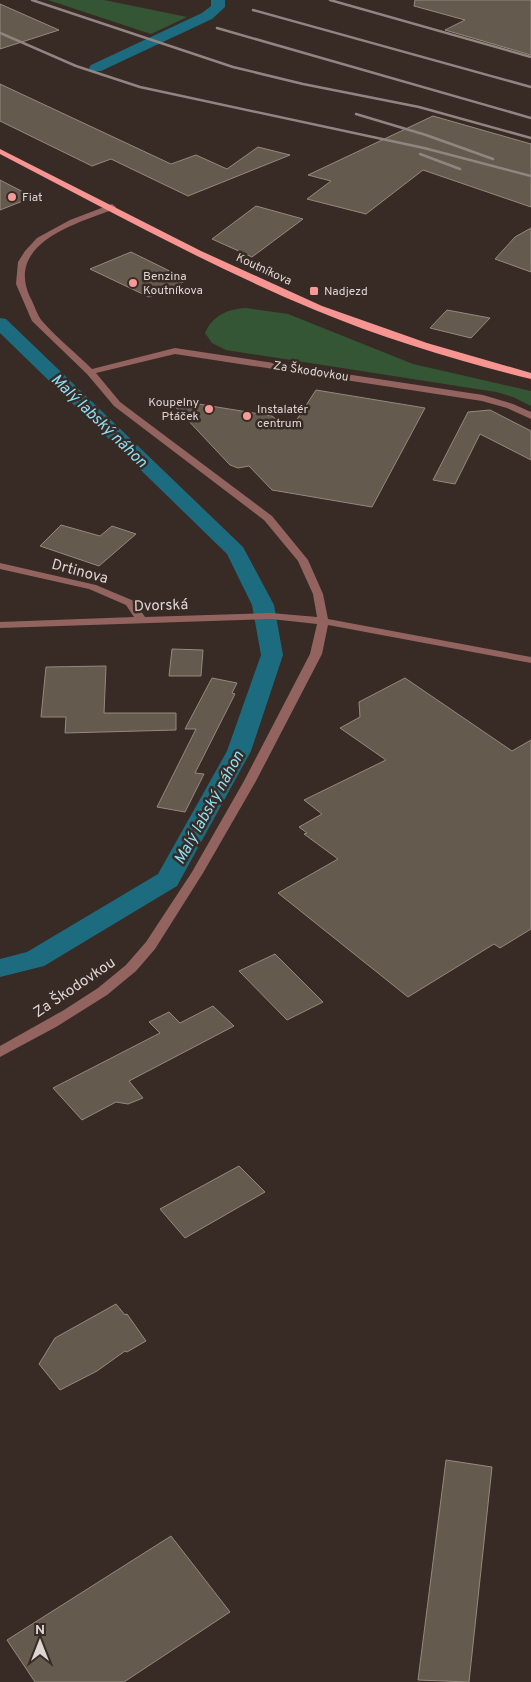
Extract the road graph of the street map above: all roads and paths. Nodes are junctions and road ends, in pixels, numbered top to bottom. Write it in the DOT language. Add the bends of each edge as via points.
graph roads {
  1 [pos="0,151"];
  2 [pos="112,207"];
  3 [pos="90,372"];
  4 [pos="531,376"];
  5 [pos="531,416"];
  6 [pos="0,566"];
  7 [pos="142,620"];
  8 [pos="324,621"];
  9 [pos="0,626"];
  10 [pos="531,660"];
  11 [pos="0,1052"];
  1 -- 2 [label="main road, Koutníkova"];
  2 -- 3 [label="street, Za Škodovkou" via="47,236 29,251 22,262 20,284 37,321"];
  2 -- 4 [label="main road, Koutníkova" via="243,274 318,307 392,335"];
  3 -- 5 [label="street, Za Škodovkou" via="175,351 483,398"];
  3 -- 8 [label="street, Za Škodovkou" via="138,421 268,518 303,560 318,594"];
  6 -- 7 [label="street, Drtinova" via="92,587 130,603"];
  7 -- 8 [label="street, Dvorská" via="271,616"];
  7 -- 9 [label="street, Dvorská"];
  8 -- 10 [label="street"];
  8 -- 11 [label="street, Za Škodovkou" via="312,663 201,868 154,940 131,968 94,997"];
}
